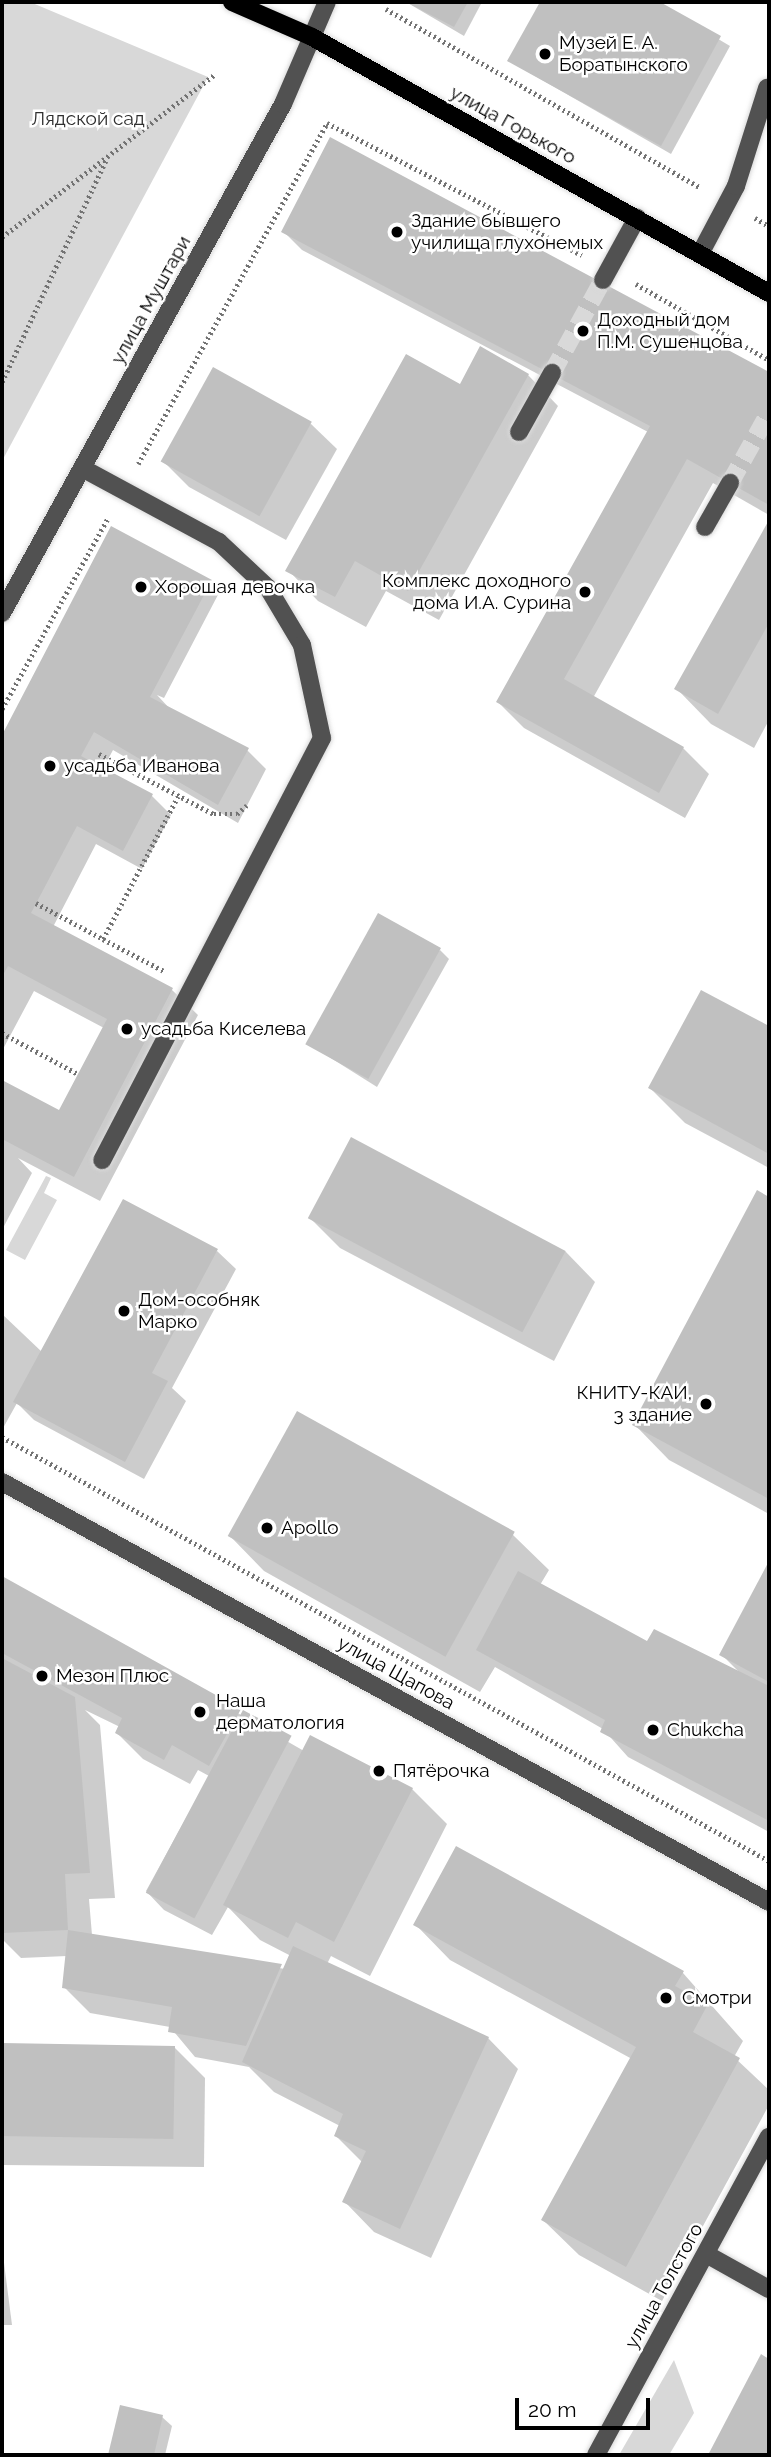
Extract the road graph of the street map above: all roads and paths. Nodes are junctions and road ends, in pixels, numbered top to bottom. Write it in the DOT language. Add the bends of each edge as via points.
graph roads {
  1 [pos="232,2"];
  2 [pos="327,2"];
  3 [pos="386,9"];
  4 [pos="312,37"];
  5 [pos="215,74"];
  6 [pos="767,88"];
  7 [pos="107,156"];
  8 [pos="727,203"];
  9 [pos="637,218"];
  10 [pos="769,226"];
  11 [pos="2,237"];
  12 [pos="700,254"];
  13 [pos="607,275"];
  14 [pos="769,293"];
  15 [pos="769,360"];
  16 [pos="552,373"];
  17 [pos="2,383"];
  18 [pos="519,432"];
  19 [pos="82,468"];
  20 [pos="730,483"];
  21 [pos="123,490"];
  22 [pos="705,527"];
  23 [pos="2,613"];
  24 [pos="2,709"];
  25 [pos="99,754"];
  26 [pos="253,795"];
  27 [pos="178,796"];
  28 [pos="36,903"];
  29 [pos="103,939"];
  30 [pos="194,986"];
  31 [pos="2,1033"];
  32 [pos="78,1074"];
  33 [pos="102,1160"];
  34 [pos="2,1437"];
  35 [pos="2,1482"];
  36 [pos="769,1861"];
  37 [pos="769,1902"];
  38 [pos="769,2137"];
  39 [pos="706,2254"];
  40 [pos="769,2289"];
  41 [pos="596,2455"];
  1 -- 4 [label="main road, улица Горького"];
  2 -- 4 [label="street, улица Муштари"];
  3 -- 8 [label="path"];
  4 -- 9 [label="main road, улица Горького"];
  4 -- 19 [label="street, улица Муштари" via="283,104"];
  5 -- 7 [label="path"];
  6 -- 8 [label="street"];
  7 -- 11 [label="path"];
  7 -- 17 [label="path"];
  8 -- 10 [label="path"];
  8 -- 12 [label="street"];
  9 -- 12 [label="main road, улица Горького"];
  9 -- 13 [label="street"];
  12 -- 14 [label="main road, улица Горького"];
  13 -- 15 [label="path"];
  13 -- 21 [label="path" via="327,123"];
  16 -- 18 [label="street"];
  19 -- 21 [label="street"];
  19 -- 23 [label="street, улица Муштари"];
  20 -- 22 [label="street"];
  21 -- 24 [label="path"];
  21 -- 30 [label="street" via="219,542 268,588 302,645 320,709 322,738"];
  25 -- 27 [label="path"];
  26 -- 27 [label="path" via="247,807 227,816"];
  27 -- 29 [label="path"];
  28 -- 29 [label="path"];
  29 -- 30 [label="path"];
  30 -- 33 [label="street"];
  31 -- 32 [label="path"];
  34 -- 36 [label="path"];
  35 -- 37 [label="street, улица Щапова"];
  38 -- 39 [label="street, улица Толстого"];
  39 -- 40 [label="street"];
  39 -- 41 [label="street, улица Толстого"];
}
